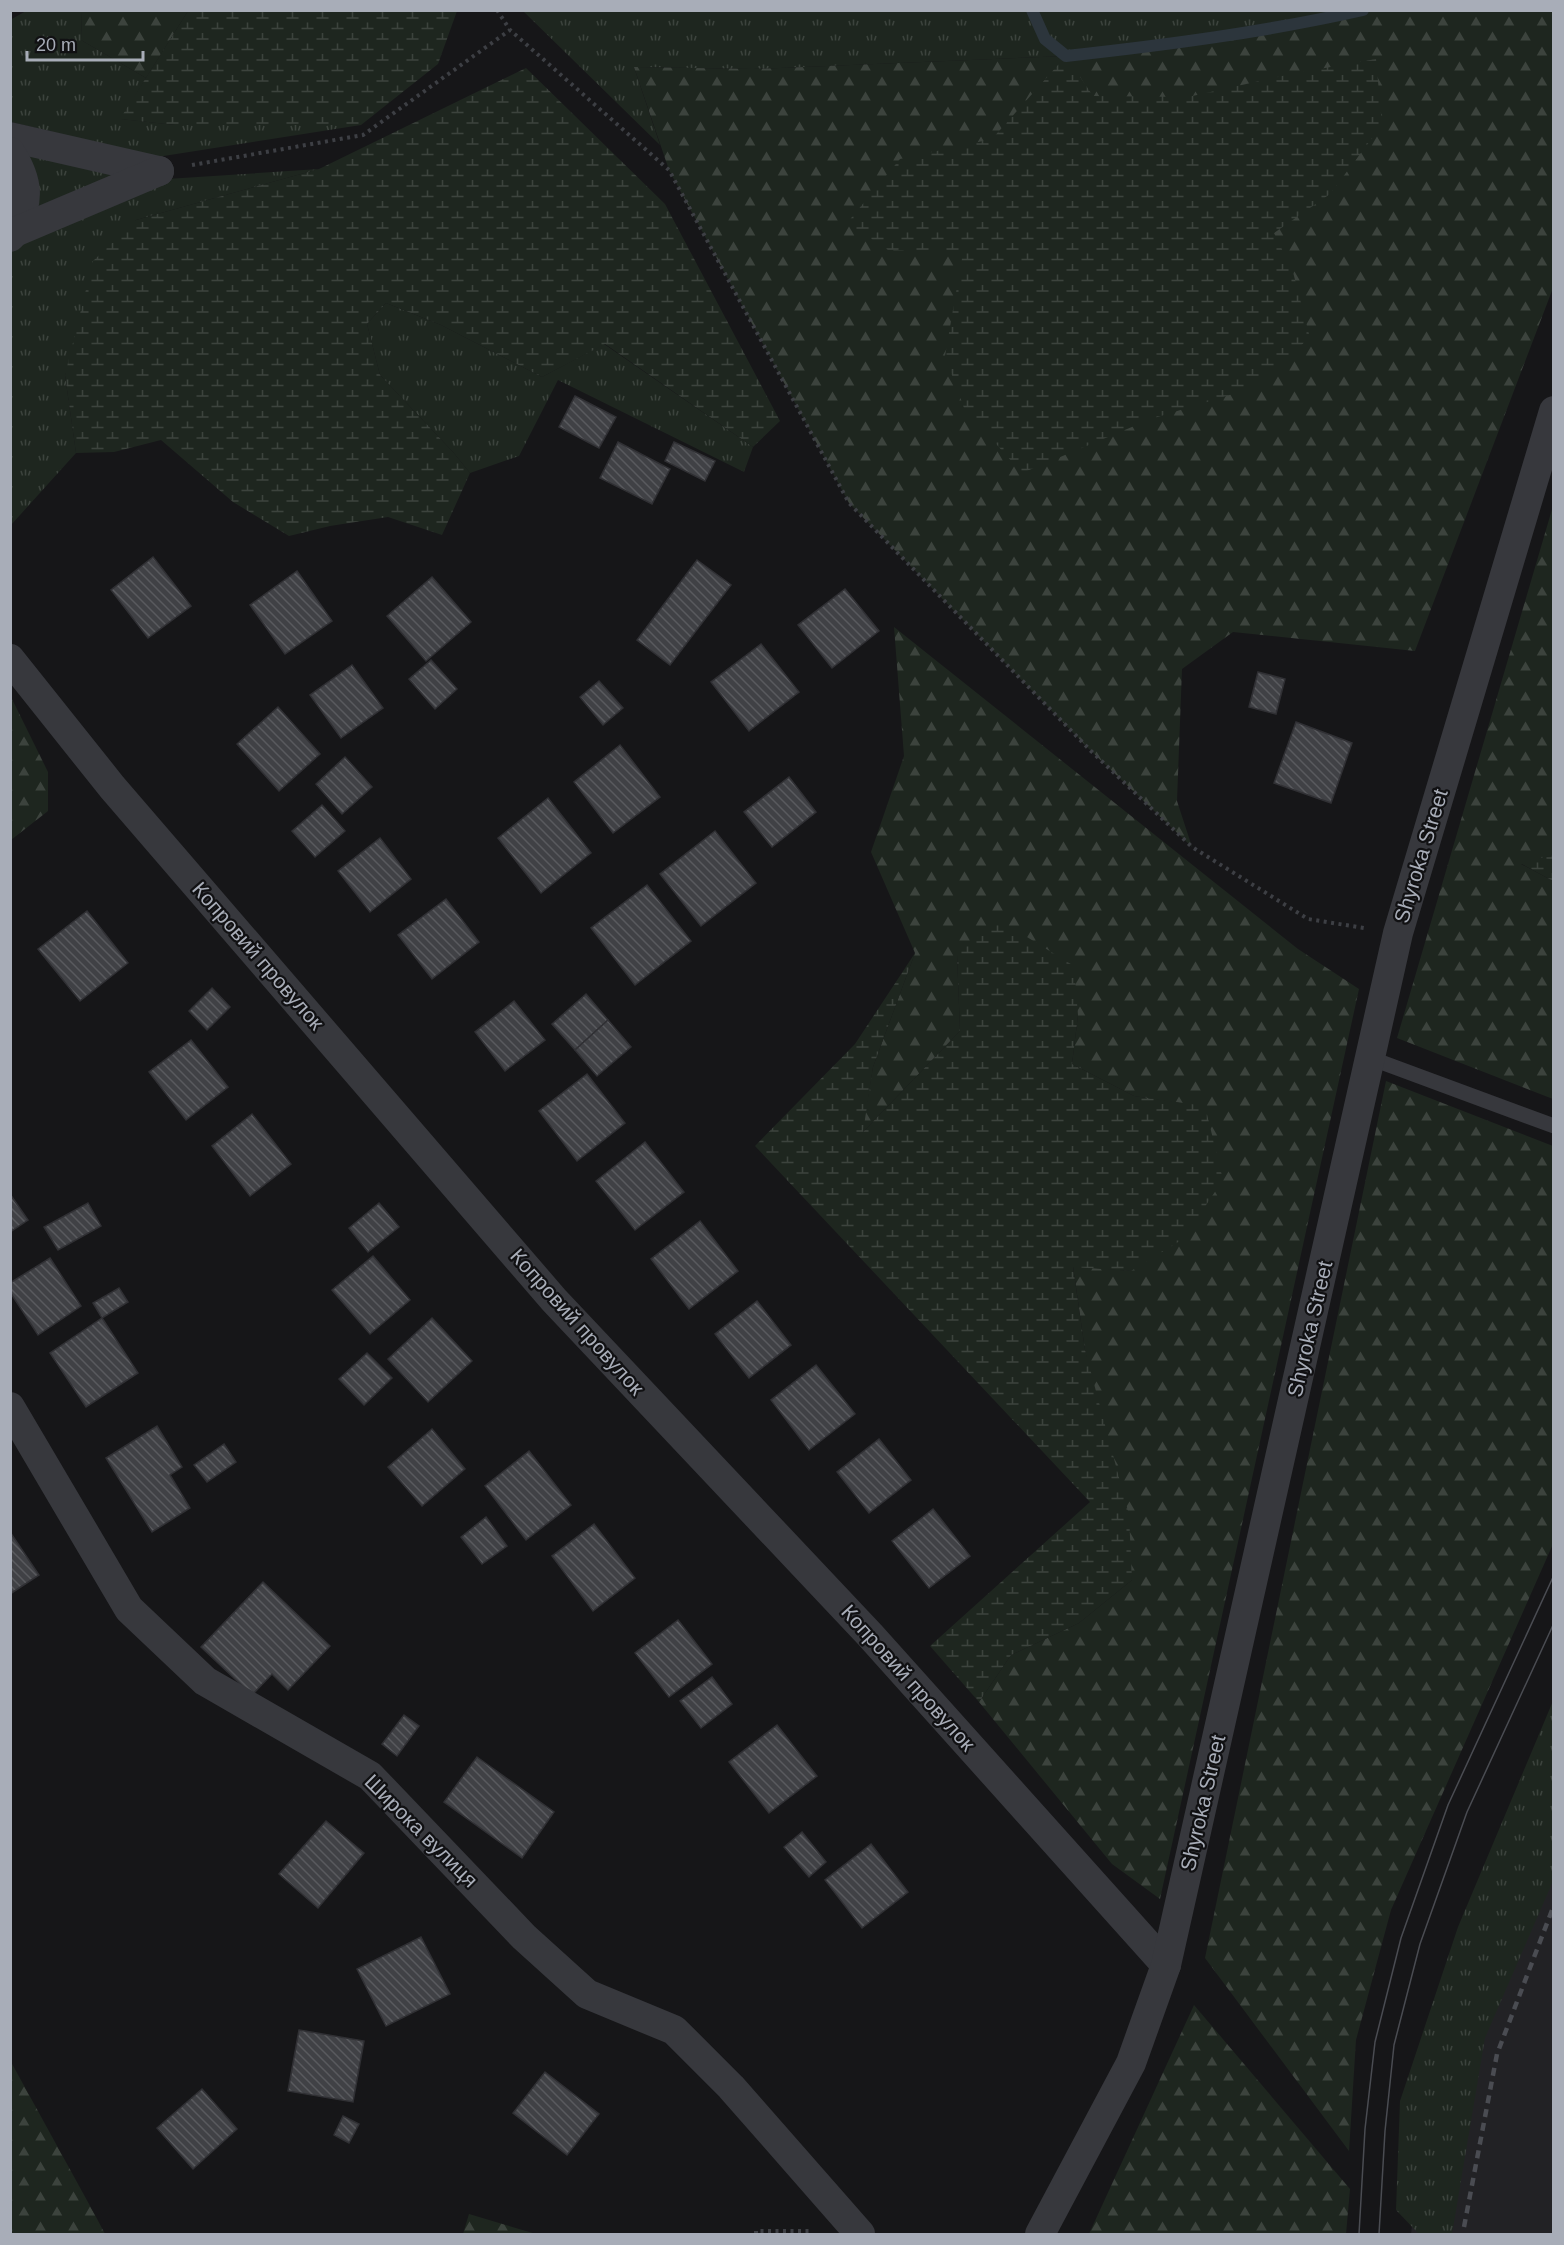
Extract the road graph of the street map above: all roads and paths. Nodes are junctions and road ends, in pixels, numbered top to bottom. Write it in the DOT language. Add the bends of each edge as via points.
graph roads {
  1 [pos="497,10"];
  2 [pos="510,30"];
  3 [pos="10,137"];
  4 [pos="10,152"];
  5 [pos="159,171"];
  6 [pos="13,234"];
  7 [pos="1554,411"];
  8 [pos="10,659"];
  9 [pos="1398,933"];
  10 [pos="1370,1058"];
  11 [pos="1554,1126"];
  12 [pos="10,1407"];
  13 [pos="1167,1965"];
  14 [pos="858,2233"];
  15 [pos="756,2235"];
  16 [pos="1040,2235"];
  1 -- 2 [label="path"];
  2 -- 5 [label="path" via="363,135"];
  2 -- 9 [label="path" via="669,170 849,502 1091,751 1192,847 1308,919"];
  3 -- 5 [label="street"];
  4 -- 6 [label="street" via="24,178 26,194 23,214"];
  5 -- 6 [label="street"];
  7 -- 9 [label="street, Shyroka Street"];
  8 -- 13 [label="street, Копровий провулок" via="112,787 554,1300 870,1635"];
  9 -- 10 [label="street, Shyroka Street"];
  10 -- 11 [label="lane"];
  10 -- 13 [label="street, Shyroka Street"];
  12 -- 14 [label="street, Широка вулиця" via="129,1609 205,1681 370,1776 524,1937 587,1994 674,2030 731,2087"];
  13 -- 16 [label="street, Shyroka Street" via="1131,2062"];
  14 -- 15 [label="path"];
}
